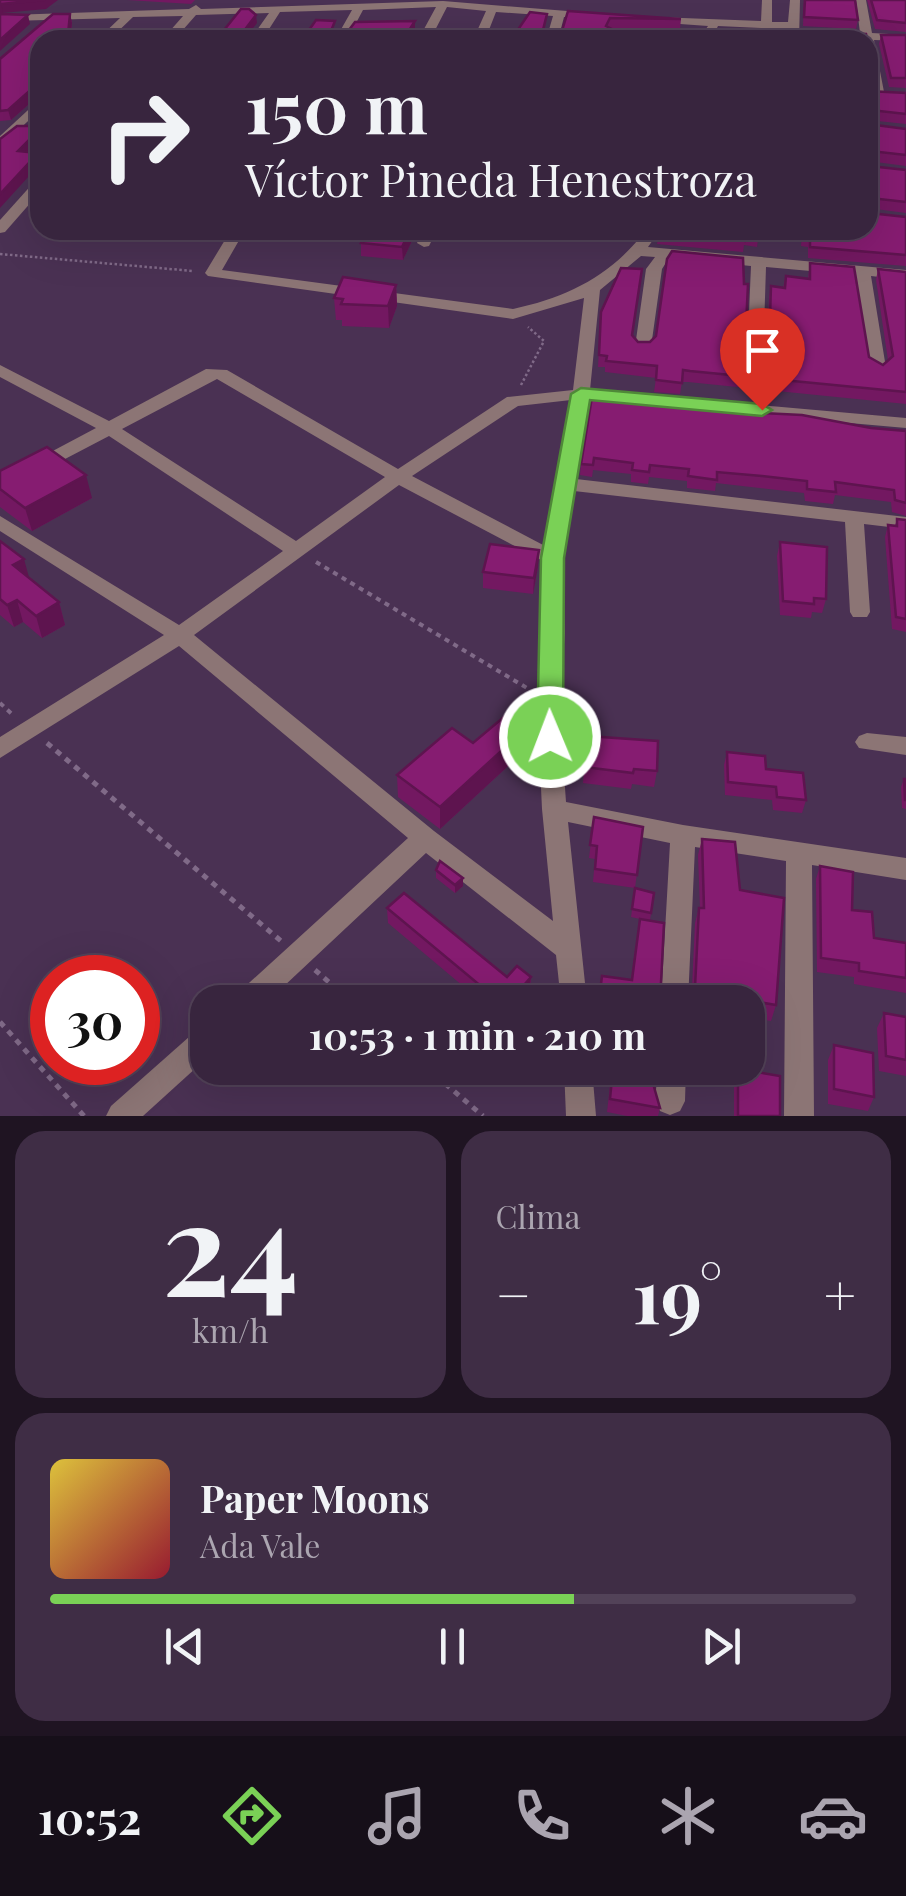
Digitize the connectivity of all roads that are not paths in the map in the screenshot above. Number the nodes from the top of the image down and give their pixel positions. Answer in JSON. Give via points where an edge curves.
{"nodes":[{"id":1,"x":30,"y":0,"type":"edge"},
{"id":2,"x":69,"y":0,"type":"edge"},
{"id":3,"x":144,"y":0,"type":"edge"},
{"id":4,"x":204,"y":0,"type":"edge"},
{"id":5,"x":767,"y":0,"type":"edge"},
{"id":6,"x":794,"y":0,"type":"edge"},
{"id":7,"x":862,"y":0,"type":"edge"},
{"id":8,"x":443,"y":4,"type":"junction"},
{"id":9,"x":360,"y":6,"type":"junction"},
{"id":10,"x":278,"y":8,"type":"junction"},
{"id":11,"x":492,"y":8,"type":"junction"},
{"id":12,"x":192,"y":12,"type":"junction"},
{"id":13,"x":129,"y":14,"type":"junction"},
{"id":14,"x":559,"y":14,"type":"junction"},
{"id":15,"x":50,"y":18,"type":"junction"},
{"id":16,"x":615,"y":18,"type":"edge"},
{"id":17,"x":635,"y":19,"type":"edge"},
{"id":18,"x":4,"y":21,"type":"edge"},
{"id":19,"x":714,"y":24,"type":"junction"},
{"id":20,"x":768,"y":26,"type":"junction"},
{"id":21,"x":37,"y":29,"type":"edge"},
{"id":22,"x":113,"y":30,"type":"edge"},
{"id":23,"x":177,"y":30,"type":"edge"},
{"id":24,"x":263,"y":30,"type":"edge"},
{"id":25,"x":347,"y":30,"type":"edge"},
{"id":26,"x":429,"y":30,"type":"edge"},
{"id":27,"x":483,"y":30,"type":"edge"},
{"id":28,"x":555,"y":30,"type":"edge"},
{"id":29,"x":711,"y":30,"type":"edge"},
{"id":30,"x":767,"y":30,"type":"edge"},
{"id":31,"x":787,"y":30,"type":"edge"},
{"id":32,"x":800,"y":30,"type":"edge"},
{"id":33,"x":866,"y":30,"type":"edge"},
{"id":34,"x":906,"y":38,"type":"edge"},
{"id":35,"x":878,"y":39,"type":"edge"},
{"id":36,"x":30,"y":113,"type":"edge"},
{"id":37,"x":0,"y":126,"type":"edge"},
{"id":38,"x":16,"y":128,"type":"junction"},
{"id":39,"x":30,"y":129,"type":"edge"},
{"id":40,"x":0,"y":143,"type":"edge"},
{"id":41,"x":30,"y":195,"type":"edge"},
{"id":42,"x":0,"y":229,"type":"edge"},
{"id":43,"x":232,"y":240,"type":"edge"},
{"id":44,"x":646,"y":240,"type":"edge"},
{"id":45,"x":640,"y":250,"type":"junction"},
{"id":46,"x":665,"y":253,"type":"junction"},
{"id":47,"x":758,"y":262,"type":"junction"},
{"id":48,"x":862,"y":271,"type":"junction"},
{"id":49,"x":906,"y":275,"type":"edge"},
{"id":50,"x":593,"y":290,"type":"junction"},
{"id":51,"x":644,"y":347,"type":"edge"},
{"id":52,"x":755,"y":359,"type":"edge"},
{"id":53,"x":878,"y":368,"type":"edge"},
{"id":54,"x":0,"y":370,"type":"edge"},
{"id":55,"x":581,"y":394,"type":"junction"},
{"id":56,"x":906,"y":423,"type":"edge"},
{"id":57,"x":112,"y":430,"type":"junction"},
{"id":58,"x":398,"y":476,"type":"junction"},
{"id":59,"x":564,"y":484,"type":"junction"},
{"id":60,"x":0,"y":487,"type":"edge"},
{"id":61,"x":854,"y":517,"type":"junction"},
{"id":62,"x":0,"y":522,"type":"edge"},
{"id":63,"x":906,"y":522,"type":"edge"},
{"id":64,"x":296,"y":550,"type":"junction"},
{"id":65,"x":553,"y":558,"type":"junction"},
{"id":66,"x":860,"y":612,"type":"dead end"},
{"id":67,"x":180,"y":635,"type":"junction"},
{"id":68,"x":867,"y":742,"type":"dead end"},
{"id":69,"x":906,"y":746,"type":"edge"},
{"id":70,"x":0,"y":748,"type":"edge"},
{"id":71,"x":554,"y":809,"type":"junction"},
{"id":72,"x":682,"y":835,"type":"junction"},
{"id":73,"x":425,"y":838,"type":"junction"},
{"id":74,"x":799,"y":855,"type":"junction"},
{"id":75,"x":906,"y":869,"type":"edge"},
{"id":76,"x":570,"y":950,"type":"junction"},
{"id":77,"x":267,"y":985,"type":"edge"},
{"id":78,"x":573,"y":985,"type":"edge"},
{"id":79,"x":676,"y":985,"type":"edge"},
{"id":80,"x":190,"y":1054,"type":"edge"},
{"id":81,"x":579,"y":1085,"type":"edge"},
{"id":82,"x":671,"y":1085,"type":"edge"},
{"id":83,"x":670,"y":1102,"type":"dead end"},
{"id":84,"x":121,"y":1116,"type":"edge"},
{"id":85,"x":581,"y":1116,"type":"edge"},
{"id":86,"x":799,"y":1116,"type":"edge"}],
"edges":[{"from":1,"to":18,"type":"street"},
{"from":2,"to":15,"type":"street"},
{"from":3,"to":13,"type":"street"},
{"from":4,"to":12,"type":"street"},
{"from":5,"to":20,"type":"street"},
{"from":6,"to":32,"type":"street"},
{"from":7,"to":33,"type":"street"},
{"from":8,"to":9,"type":"street"},
{"from":8,"to":11,"type":"street"},
{"from":8,"to":26,"type":"street"},
{"from":9,"to":10,"type":"street"},
{"from":9,"to":25,"type":"street"},
{"from":10,"to":12,"type":"street"},
{"from":10,"to":24,"type":"street"},
{"from":11,"to":14,"type":"street"},
{"from":11,"to":27,"type":"street"},
{"from":12,"to":13,"type":"street"},
{"from":12,"to":23,"type":"street"},
{"from":13,"to":15,"type":"street"},
{"from":13,"to":22,"type":"street"},
{"from":14,"to":16,"type":"street"},
{"from":14,"to":28,"type":"street"},
{"from":15,"to":18,"type":"street"},
{"from":15,"to":21,"type":"street"},
{"from":17,"to":19,"type":"street"},
{"from":19,"to":20,"type":"street"},
{"from":19,"to":29,"type":"street"},
{"from":20,"to":30,"type":"street"},
{"from":20,"to":31,"type":"street"},
{"from":34,"to":35,"type":"street"},
{"from":36,"to":38,"type":"street"},
{"from":37,"to":38,"type":"street"},
{"from":38,"to":39,"type":"street"},
{"from":38,"to":40,"type":"street"},
{"from":41,"to":42,"type":"street"},
{"from":43,"to":50,"type":"street","via":[[213,273],[513,314]]},
{"from":44,"to":45,"type":"street"},
{"from":45,"to":46,"type":"street"},
{"from":45,"to":50,"type":"street"},
{"from":46,"to":47,"type":"street"},
{"from":46,"to":51,"type":"street","via":[[654,269]]},
{"from":47,"to":48,"type":"street"},
{"from":47,"to":52,"type":"street"},
{"from":48,"to":49,"type":"street"},
{"from":48,"to":53,"type":"street"},
{"from":50,"to":55,"type":"street"},
{"from":54,"to":57,"type":"street"},
{"from":55,"to":56,"type":"street"},
{"from":55,"to":58,"type":"street","via":[[513,401]]},
{"from":55,"to":59,"type":"street"},
{"from":57,"to":58,"type":"street","via":[[212,373]]},
{"from":57,"to":60,"type":"street"},
{"from":57,"to":64,"type":"street"},
{"from":58,"to":64,"type":"street"},
{"from":58,"to":65,"type":"street"},
{"from":59,"to":61,"type":"street"},
{"from":59,"to":65,"type":"street"},
{"from":61,"to":63,"type":"street"},
{"from":61,"to":66,"type":"street"},
{"from":62,"to":67,"type":"street"},
{"from":64,"to":67,"type":"street"},
{"from":65,"to":71,"type":"street","via":[[548,701]]},
{"from":67,"to":70,"type":"street"},
{"from":67,"to":73,"type":"street"},
{"from":68,"to":69,"type":"street"},
{"from":71,"to":72,"type":"street"},
{"from":71,"to":76,"type":"street"},
{"from":72,"to":74,"type":"street"},
{"from":72,"to":79,"type":"street"},
{"from":73,"to":76,"type":"street"},
{"from":73,"to":77,"type":"street"},
{"from":74,"to":75,"type":"street"},
{"from":74,"to":86,"type":"street"},
{"from":76,"to":78,"type":"street"},
{"from":80,"to":84,"type":"street"},
{"from":81,"to":85,"type":"street"},
{"from":82,"to":83,"type":"street"}]}
